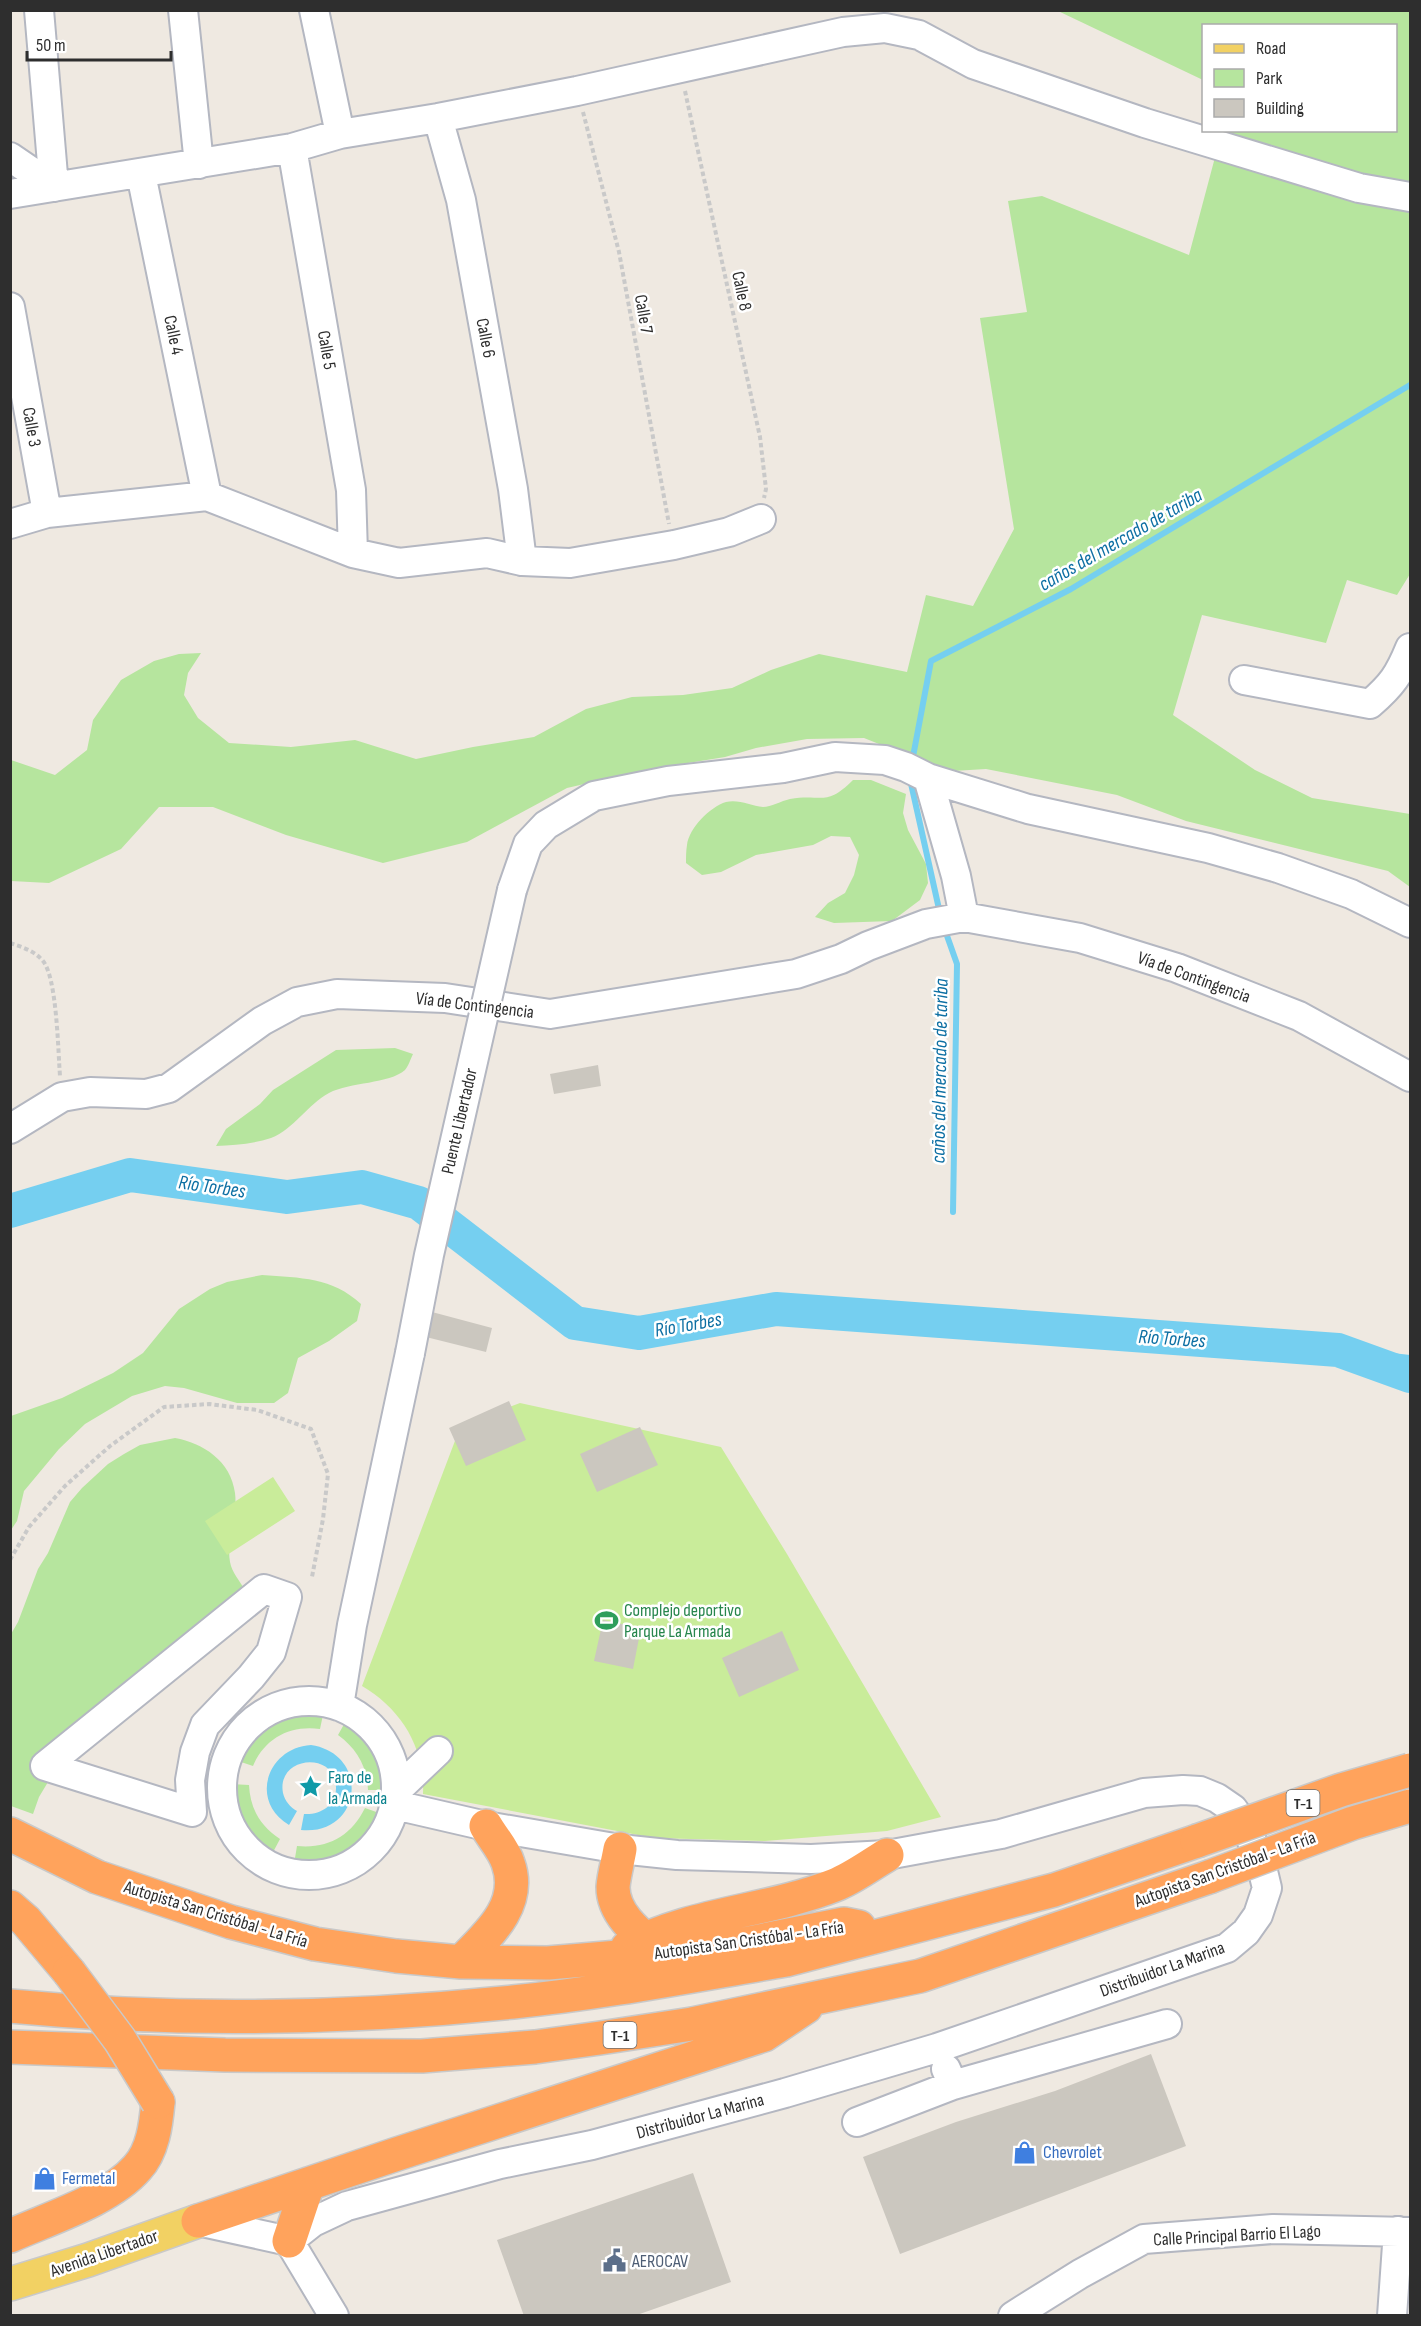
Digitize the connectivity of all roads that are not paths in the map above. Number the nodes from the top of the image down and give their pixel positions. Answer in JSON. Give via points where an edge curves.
{"nodes":[{"id":1,"x":39,"y":10,"type":"edge"},
{"id":2,"x":183,"y":10,"type":"edge"},
{"id":3,"x":314,"y":10,"type":"edge"},
{"id":4,"x":438,"y":118,"type":"junction"},
{"id":5,"x":340,"y":134,"type":"junction"},
{"id":6,"x":292,"y":148,"type":"junction"},
{"id":7,"x":10,"y":157,"type":"edge"},
{"id":8,"x":199,"y":164,"type":"junction"},
{"id":9,"x":141,"y":174,"type":"junction"},
{"id":10,"x":54,"y":187,"type":"junction"},
{"id":11,"x":10,"y":194,"type":"edge"},
{"id":12,"x":1410,"y":197,"type":"edge"},
{"id":13,"x":10,"y":307,"type":"edge"},
{"id":14,"x":207,"y":496,"type":"junction"},
{"id":15,"x":47,"y":513,"type":"junction"},
{"id":16,"x":761,"y":519,"type":"road end"},
{"id":17,"x":10,"y":524,"type":"edge"},
{"id":18,"x":353,"y":553,"type":"junction"},
{"id":19,"x":522,"y":561,"type":"junction"},
{"id":20,"x":1408,"y":659,"type":"edge"},
{"id":21,"x":1244,"y":680,"type":"dead end"},
{"id":22,"x":928,"y":778,"type":"junction"},
{"id":23,"x":964,"y":917,"type":"junction"},
{"id":24,"x":1410,"y":924,"type":"edge"},
{"id":25,"x":1410,"y":1077,"type":"edge"},
{"id":26,"x":10,"y":1129,"type":"edge"},
{"id":27,"x":339,"y":1706,"type":"junction"},
{"id":28,"x":438,"y":1751,"type":"dead end"},
{"id":29,"x":192,"y":1766,"type":"junction"},
{"id":30,"x":224,"y":1770,"type":"junction"},
{"id":31,"x":1410,"y":1770,"type":"edge"},
{"id":32,"x":396,"y":1798,"type":"junction"},
{"id":33,"x":1410,"y":1806,"type":"edge"},
{"id":34,"x":486,"y":1826,"type":"junction"},
{"id":35,"x":10,"y":1834,"type":"edge"},
{"id":36,"x":620,"y":1849,"type":"junction"},
{"id":37,"x":887,"y":1855,"type":"junction"},
{"id":38,"x":10,"y":1907,"type":"edge"},
{"id":39,"x":891,"y":1932,"type":"junction"},
{"id":40,"x":653,"y":1946,"type":"junction"},
{"id":41,"x":461,"y":1962,"type":"junction"},
{"id":42,"x":820,"y":1997,"type":"junction"},
{"id":43,"x":10,"y":2006,"type":"edge"},
{"id":44,"x":1167,"y":2024,"type":"dead end"},
{"id":45,"x":10,"y":2047,"type":"edge"},
{"id":46,"x":937,"y":2048,"type":"junction"},
{"id":47,"x":952,"y":2085,"type":"junction"},
{"id":48,"x":857,"y":2122,"type":"dead end"},
{"id":49,"x":308,"y":2184,"type":"junction"},
{"id":50,"x":198,"y":2222,"type":"junction"},
{"id":51,"x":1404,"y":2232,"type":"edge"},
{"id":52,"x":10,"y":2236,"type":"edge"},
{"id":53,"x":289,"y":2241,"type":"junction"},
{"id":54,"x":10,"y":2284,"type":"edge"},
{"id":55,"x":1021,"y":2313,"type":"edge"},
{"id":56,"x":334,"y":2316,"type":"edge"},
{"id":57,"x":1392,"y":2316,"type":"edge"}],
"edges":[{"from":1,"to":10,"type":"street"},
{"from":2,"to":8,"type":"street"},
{"from":3,"to":5,"type":"street"},
{"from":4,"to":5,"type":"street"},
{"from":4,"to":12,"type":"street","via":[[843,32],[885,28],[919,35],[973,64],[1145,123],[1359,188]]},
{"from":4,"to":19,"type":"street","name":"Calle 6","via":[[461,200],[513,489]]},
{"from":5,"to":6,"type":"street"},
{"from":6,"to":8,"type":"street"},
{"from":6,"to":18,"type":"street","name":"Calle 5","via":[[351,490]]},
{"from":7,"to":10,"type":"street"},
{"from":8,"to":9,"type":"street"},
{"from":9,"to":10,"type":"street"},
{"from":9,"to":14,"type":"street","name":"Calle 4"},
{"from":10,"to":11,"type":"street"},
{"from":13,"to":15,"type":"street","name":"Calle 3"},
{"from":14,"to":15,"type":"street"},
{"from":14,"to":18,"type":"street"},
{"from":15,"to":17,"type":"street"},
{"from":16,"to":19,"type":"street","via":[[729,532],[674,545],[570,563]]},
{"from":18,"to":19,"type":"street","via":[[399,563],[487,553]]},
{"from":20,"to":21,"type":"street","via":[[1389,688],[1370,704]]},
{"from":22,"to":23,"type":"street"},
{"from":22,"to":24,"type":"street","name":"Puente Libertador","via":[[1028,809],[1188,843],[1278,868],[1351,894]]},
{"from":22,"to":27,"type":"street","name":"Puente Libertador","bridge":true,"via":[[885,760],[835,757],[783,768],[668,781],[594,796],[546,825],[528,844],[512,890],[429,1255],[352,1625]]},
{"from":23,"to":25,"type":"street","name":"Vía de Contingencia","via":[[1080,938],[1177,968],[1299,1016]]},
{"from":23,"to":26,"type":"street","name":"Vía de Contingencia","via":[[926,924],[796,974],[550,1014],[445,998],[337,994],[297,1002],[262,1021],[169,1088],[146,1094],[90,1092],[62,1098]]},
{"from":27,"to":30,"type":"street","via":[[299,1701],[261,1715],[233,1745]]},
{"from":27,"to":32,"type":"street","via":[[363,1719],[382,1739],[393,1764]]},
{"from":28,"to":32,"type":"street"},
{"from":29,"to":29,"type":"street","via":[[205,1725],[271,1652],[287,1597],[264,1589],[45,1766],[192,1812]]},
{"from":29,"to":30,"type":"street"},
{"from":30,"to":32,"type":"street","via":[[225,1811],[237,1836],[255,1856],[293,1874],[333,1872],[358,1861],[389,1825]]},
{"from":31,"to":39,"type":"highway","name":"Autopista San Cristóbal - La Fría","number":"T-1","bridge":true,"via":[[1341,1790],[1054,1890]]},
{"from":32,"to":34,"type":"street","name":"Distribuidor La Marina"},
{"from":33,"to":42,"type":"highway","name":"Autopista San Cristóbal - La Fría","number":"T-1","bridge":true,"via":[[920,1976]]},
{"from":34,"to":36,"type":"street","name":"Distribuidor La Marina"},
{"from":34,"to":41,"type":"highway","via":[[508,1863],[513,1894],[501,1919]]},
{"from":35,"to":41,"type":"highway","name":"Autopista San Cristóbal - La Fría","number":"T-1","via":[[97,1877],[231,1922],[315,1944]]},
{"from":36,"to":37,"type":"street","name":"Distribuidor La Marina","via":[[742,1858]]},
{"from":36,"to":40,"type":"highway","via":[[613,1888],[619,1908],[625,1920]]},
{"from":37,"to":40,"type":"highway","via":[[836,1885],[695,1921]]},
{"from":37,"to":46,"type":"street","name":"Distribuidor La Marina","via":[[1001,1834],[1144,1793],[1183,1790],[1200,1791],[1233,1809],[1246,1827],[1261,1863],[1267,1888],[1264,1900],[1246,1932],[1227,1948]]},
{"from":38,"to":52,"type":"highway","bridge":true,"via":[[69,1972],[120,2040],[158,2102],[155,2132],[139,2166],[113,2190]]},
{"from":39,"to":40,"type":"highway","name":"Autopista San Cristóbal - La Fría","number":"T-1","via":[[844,1924],[724,1948]]},
{"from":39,"to":43,"type":"highway","via":[[786,1960],[515,2002],[380,2013],[246,2016]]},
{"from":40,"to":41,"type":"highway","name":"Autopista San Cristóbal - La Fría","number":"T-1","via":[[609,1957],[548,1963]]},
{"from":42,"to":45,"type":"highway","name":"Autopista San Cristóbal - La Fría","number":"T-1","via":[[692,2024],[600,2038],[422,2056],[225,2055]]},
{"from":42,"to":49,"type":"highway","via":[[764,2034]]},
{"from":44,"to":47,"type":"street"},
{"from":46,"to":47,"type":"street"},
{"from":46,"to":53,"type":"street","name":"Distribuidor La Marina","via":[[592,2145],[500,2163],[347,2206],[313,2222]]},
{"from":47,"to":48,"type":"street"},
{"from":49,"to":50,"type":"highway"},
{"from":49,"to":53,"type":"highway"},
{"from":50,"to":53,"type":"street"},
{"from":50,"to":54,"type":"main road","name":"Avenida Libertador"},
{"from":51,"to":55,"type":"street","name":"Calle Principal Barrio El Lago","via":[[1273,2229],[1144,2239],[1080,2274]]},
{"from":51,"to":57,"type":"street"},
{"from":53,"to":56,"type":"street"}]}
